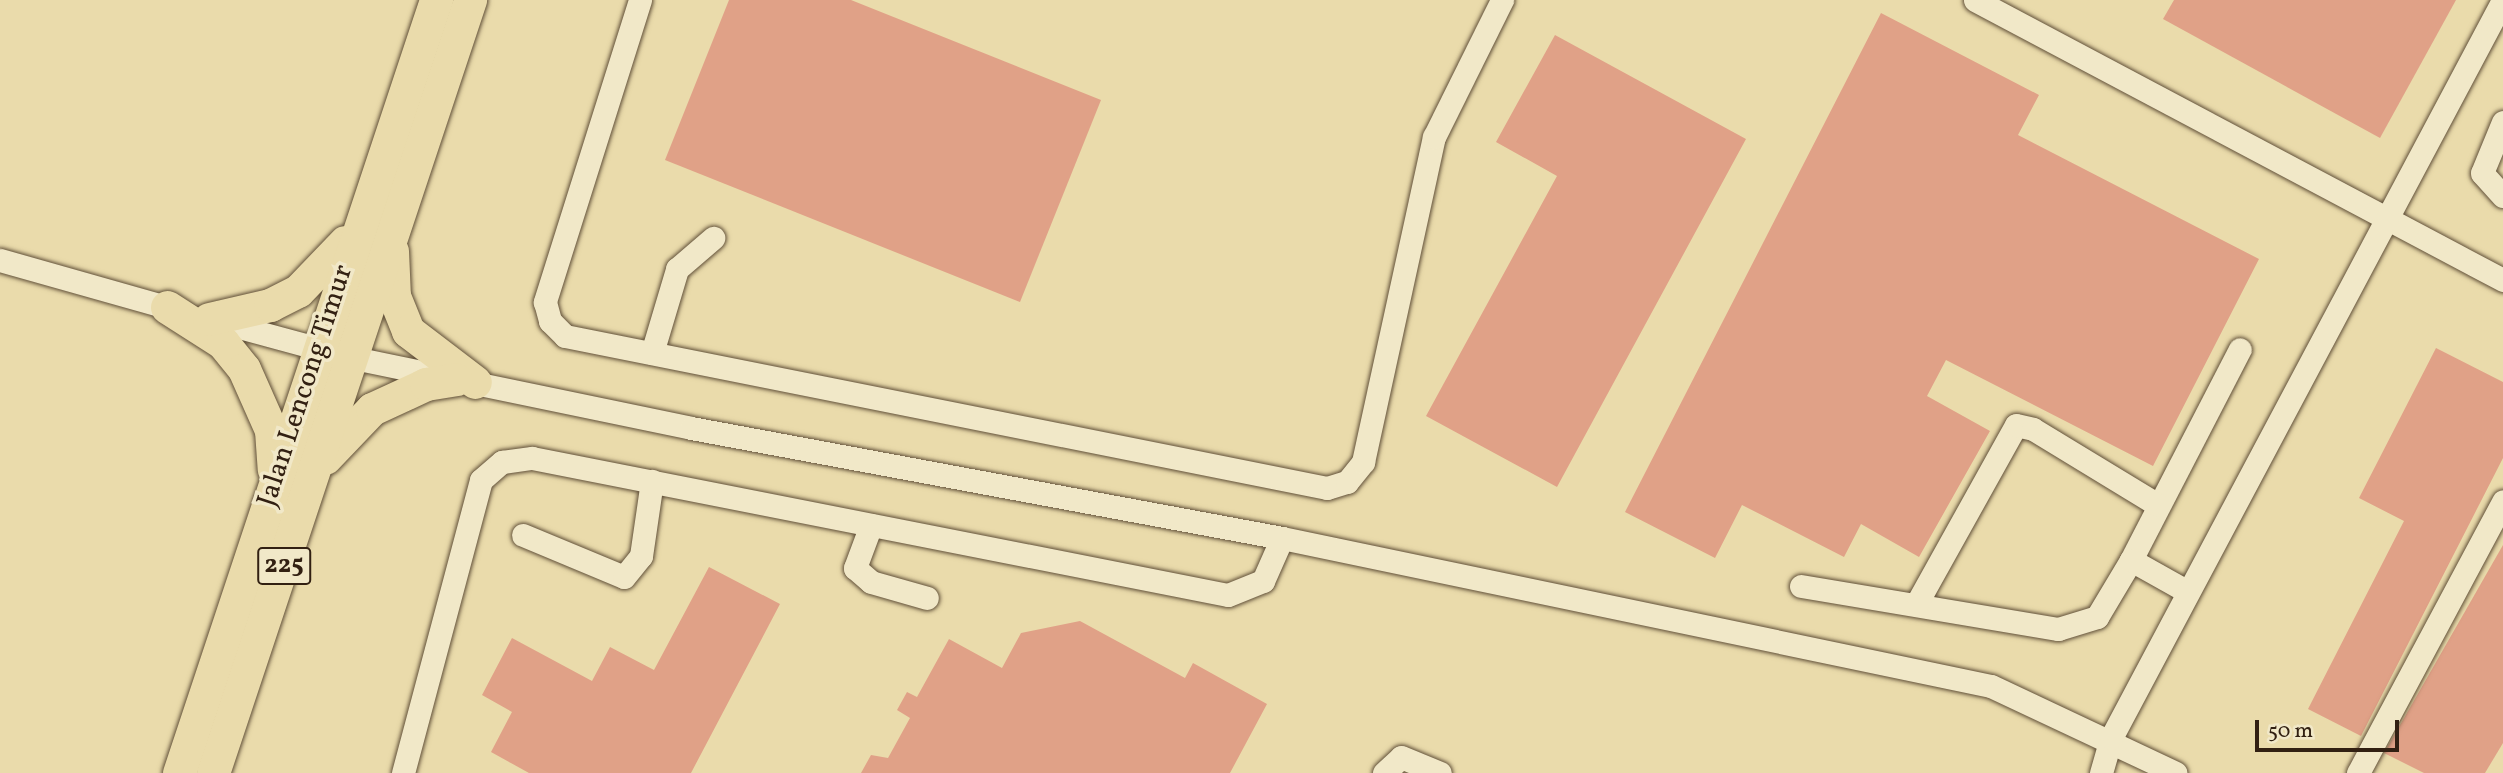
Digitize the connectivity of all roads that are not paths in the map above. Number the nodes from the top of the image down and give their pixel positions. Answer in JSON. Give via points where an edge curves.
{"nodes":[{"id":1,"x":436,"y":0,"type":"edge"},
{"id":2,"x":470,"y":0,"type":"edge"},
{"id":3,"x":640,"y":0,"type":"edge"},
{"id":4,"x":1502,"y":0,"type":"edge"},
{"id":5,"x":1975,"y":0,"type":"edge"},
{"id":6,"x":2503,"y":0,"type":"edge"},
{"id":7,"x":2503,"y":122,"type":"edge"},
{"id":8,"x":2503,"y":196,"type":"edge"},
{"id":9,"x":2388,"y":219,"type":"junction"},
{"id":10,"x":359,"y":220,"type":"junction"},
{"id":11,"x":392,"y":227,"type":"junction"},
{"id":12,"x":713,"y":238,"type":"dead end"},
{"id":13,"x":0,"y":260,"type":"edge"},
{"id":14,"x":2503,"y":279,"type":"edge"},
{"id":15,"x":167,"y":307,"type":"junction"},
{"id":16,"x":209,"y":319,"type":"junction"},
{"id":17,"x":2240,"y":349,"type":"dead end"},
{"id":18,"x":317,"y":350,"type":"junction"},
{"id":19,"x":652,"y":353,"type":"junction"},
{"id":20,"x":349,"y":357,"type":"junction"},
{"id":21,"x":465,"y":380,"type":"junction"},
{"id":22,"x":312,"y":476,"type":"junction"},
{"id":23,"x":652,"y":481,"type":"junction"},
{"id":24,"x":270,"y":496,"type":"junction"},
{"id":25,"x":2503,"y":500,"type":"edge"},
{"id":26,"x":2158,"y":505,"type":"junction"},
{"id":27,"x":871,"y":525,"type":"junction"},
{"id":28,"x":523,"y":536,"type":"dead end"},
{"id":29,"x":1282,"y":538,"type":"junction"},
{"id":30,"x":2131,"y":560,"type":"junction"},
{"id":31,"x":1801,"y":586,"type":"dead end"},
{"id":32,"x":2188,"y":592,"type":"junction"},
{"id":33,"x":927,"y":598,"type":"dead end"},
{"id":34,"x":1918,"y":601,"type":"junction"},
{"id":35,"x":2111,"y":738,"type":"junction"},
{"id":36,"x":178,"y":773,"type":"edge"},
{"id":37,"x":213,"y":773,"type":"edge"},
{"id":38,"x":403,"y":773,"type":"edge"},
{"id":39,"x":1384,"y":773,"type":"edge"},
{"id":40,"x":1440,"y":773,"type":"edge"},
{"id":41,"x":2101,"y":773,"type":"edge"},
{"id":42,"x":2176,"y":773,"type":"edge"},
{"id":43,"x":2358,"y":773,"type":"edge"}],
"edges":[{"from":1,"to":10,"type":"highway","name":"Jalan Lencong Timur","number":"225"},
{"from":2,"to":11,"type":"highway","name":"Jalan Lencong Timur","number":"225"},
{"from":3,"to":19,"type":"street","via":[[545,302],[550,321],[565,336]]},
{"from":4,"to":19,"type":"street","via":[[1434,137],[1363,462],[1347,482],[1327,488]]},
{"from":5,"to":9,"type":"street"},
{"from":6,"to":9,"type":"street"},
{"from":7,"to":8,"type":"street","via":[[2482,173]]},
{"from":9,"to":14,"type":"street"},
{"from":9,"to":32,"type":"street"},
{"from":10,"to":16,"type":"highway","via":[[322,271],[298,291],[250,312]]},
{"from":10,"to":18,"type":"highway","name":"Jalan Lencong Timur","number":"225"},
{"from":11,"to":20,"type":"highway","name":"Jalan Lencong Timur","number":"225"},
{"from":11,"to":21,"type":"highway","via":[[398,315],[424,348]]},
{"from":12,"to":19,"type":"street","via":[[677,269]]},
{"from":13,"to":15,"type":"street"},
{"from":15,"to":16,"type":"street"},
{"from":15,"to":24,"type":"highway","via":[[223,344],[261,398],[274,463]]},
{"from":16,"to":18,"type":"street"},
{"from":17,"to":26,"type":"street"},
{"from":18,"to":20,"type":"street"},
{"from":18,"to":24,"type":"highway","name":"Jalan Lencong Timur","number":"225"},
{"from":20,"to":21,"type":"street"},
{"from":20,"to":22,"type":"highway","name":"Jalan Lencong Timur","number":"225"},
{"from":21,"to":22,"type":"highway","via":[[426,384],[372,409]]},
{"from":21,"to":29,"type":"street"},
{"from":22,"to":37,"type":"highway","name":"Jalan Lencong Timur","number":"225"},
{"from":23,"to":27,"type":"street"},
{"from":23,"to":28,"type":"street","via":[[641,556],[624,577]]},
{"from":23,"to":38,"type":"street","via":[[532,458],[502,461],[481,480]]},
{"from":24,"to":36,"type":"highway","name":"Jalan Lencong Timur","number":"225"},
{"from":25,"to":43,"type":"street"},
{"from":26,"to":30,"type":"street"},
{"from":26,"to":34,"type":"street","via":[[2034,429],[2016,425]]},
{"from":27,"to":29,"type":"street","via":[[1228,595],[1263,581]]},
{"from":27,"to":33,"type":"street","via":[[855,569],[862,578]]},
{"from":29,"to":35,"type":"street","via":[[1991,686]]},
{"from":30,"to":32,"type":"street"},
{"from":30,"to":34,"type":"street","via":[[2097,617],[2075,628]]},
{"from":31,"to":34,"type":"street"},
{"from":32,"to":35,"type":"street"},
{"from":35,"to":41,"type":"street"},
{"from":35,"to":42,"type":"street"},
{"from":39,"to":40,"type":"street","via":[[1401,757]]}]}
